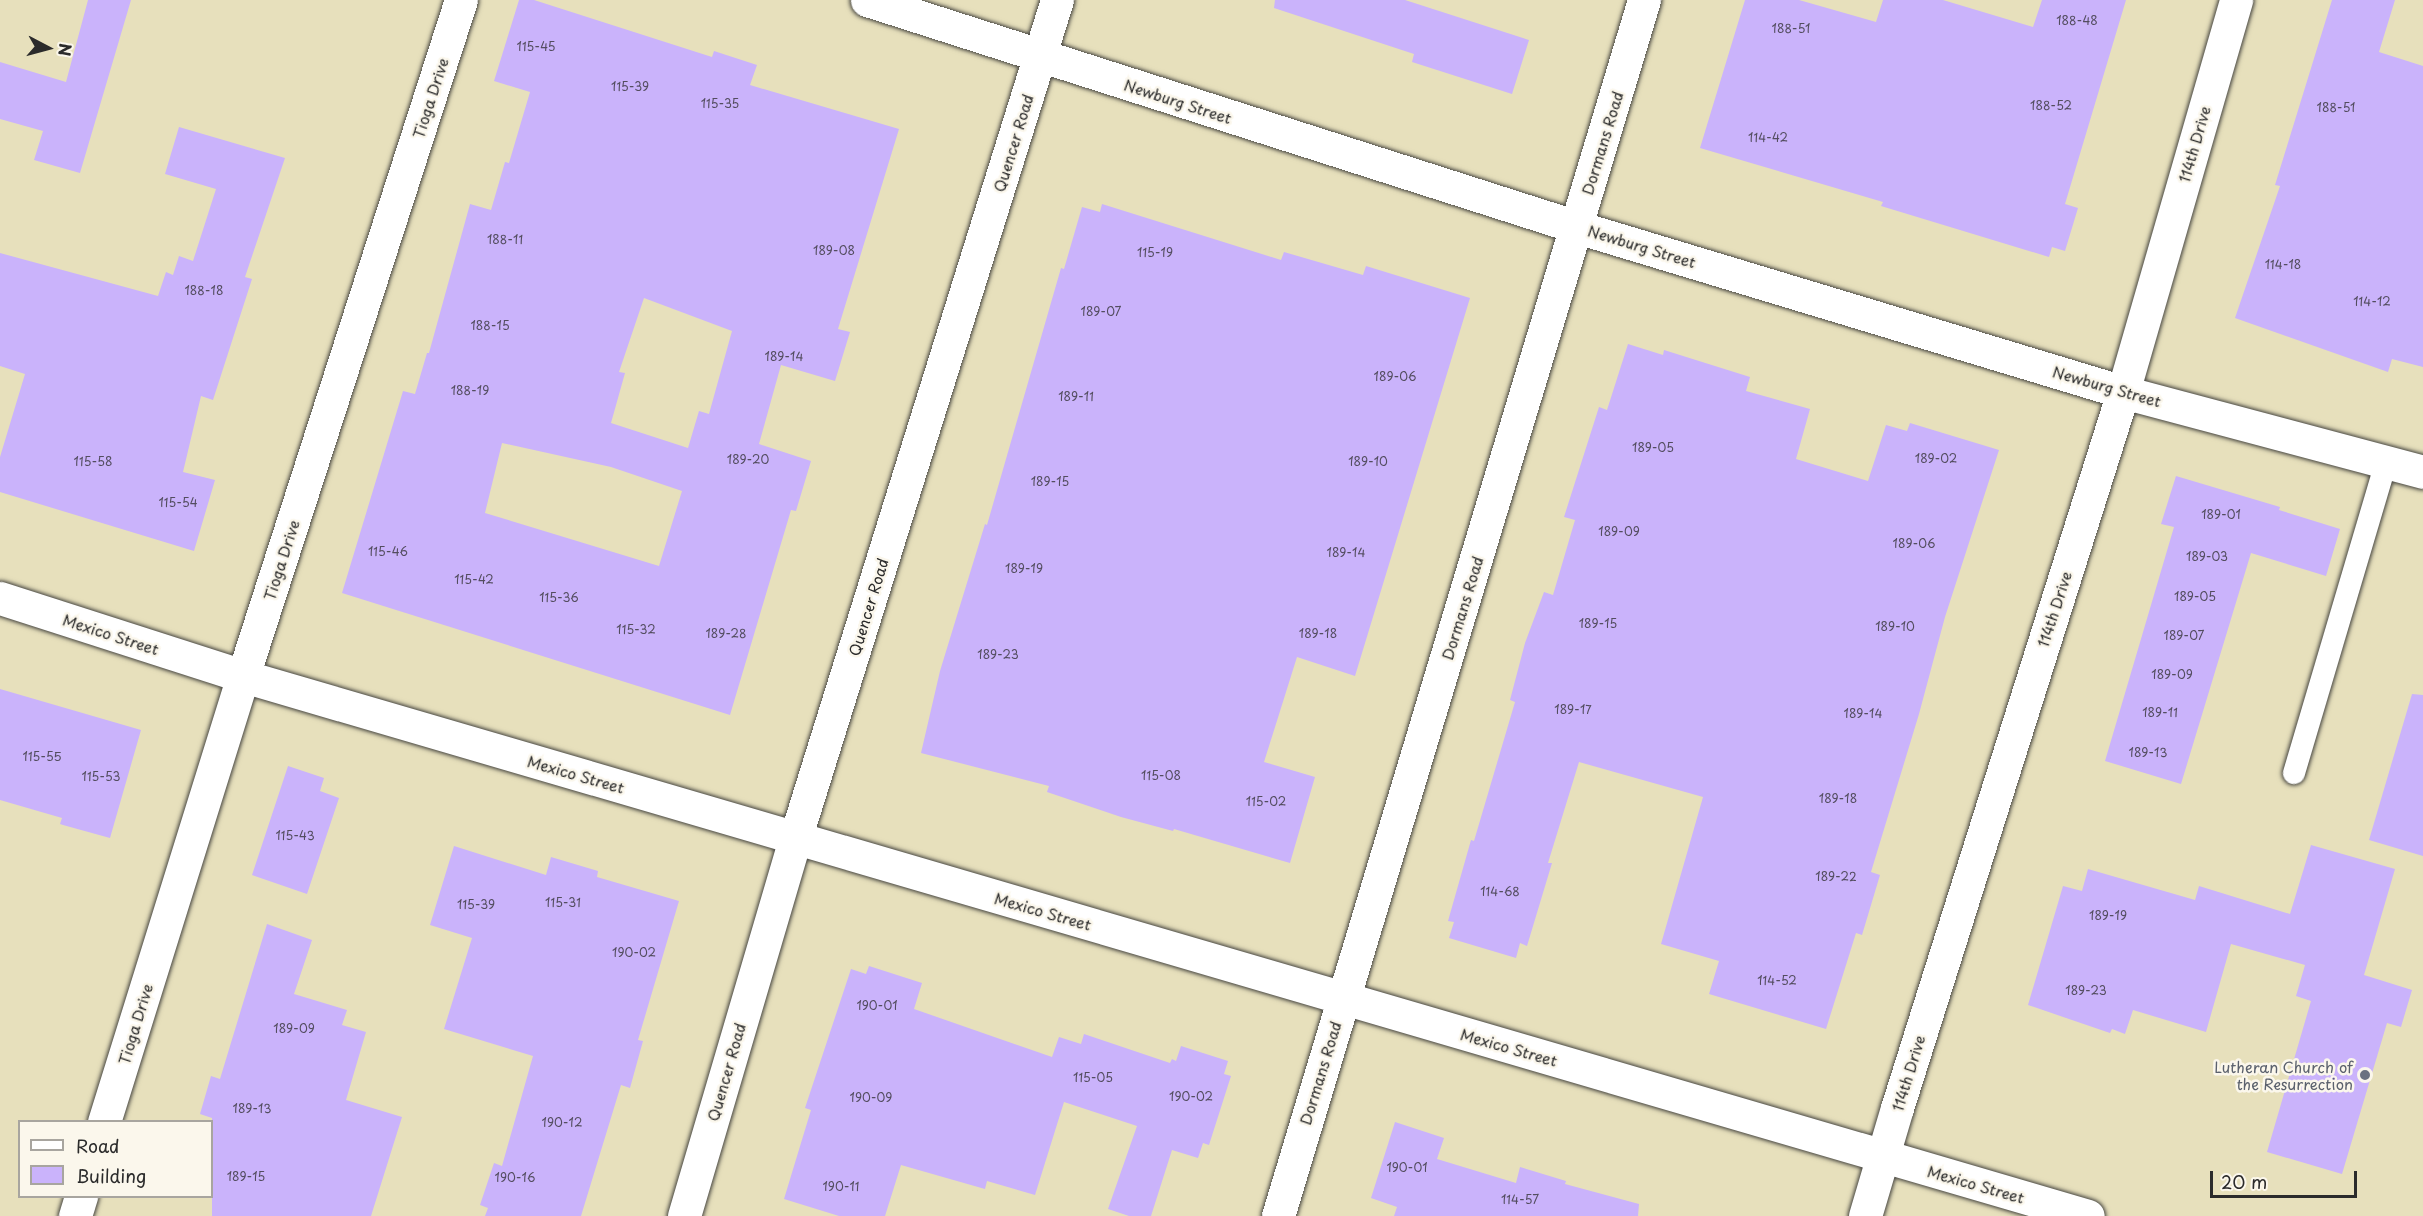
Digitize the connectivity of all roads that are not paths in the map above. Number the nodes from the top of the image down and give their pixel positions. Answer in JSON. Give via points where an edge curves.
{"nodes":[{"id":1,"x":461,"y":0,"type":"edge"},
{"id":2,"x":867,"y":0,"type":"edge"},
{"id":3,"x":1057,"y":0,"type":"edge"},
{"id":4,"x":1644,"y":0,"type":"edge"},
{"id":5,"x":2236,"y":0,"type":"edge"},
{"id":6,"x":1040,"y":57,"type":"junction"},
{"id":7,"x":1577,"y":227,"type":"junction"},
{"id":8,"x":2123,"y":392,"type":"junction"},
{"id":9,"x":2386,"y":462,"type":"junction"},
{"id":10,"x":2423,"y":471,"type":"edge"},
{"id":11,"x":0,"y":598,"type":"edge"},
{"id":12,"x":243,"y":676,"type":"junction"},
{"id":13,"x":2294,"y":773,"type":"dead end"},
{"id":14,"x":795,"y":839,"type":"junction"},
{"id":15,"x":1342,"y":998,"type":"junction"},
{"id":16,"x":105,"y":1120,"type":"edge"},
{"id":17,"x":1882,"y":1157,"type":"junction"},
{"id":18,"x":81,"y":1198,"type":"edge"},
{"id":19,"x":75,"y":1216,"type":"edge"},
{"id":20,"x":684,"y":1216,"type":"edge"},
{"id":21,"x":1278,"y":1216,"type":"edge"},
{"id":22,"x":1865,"y":1216,"type":"edge"},
{"id":23,"x":2088,"y":1216,"type":"edge"}],
"edges":[{"from":1,"to":12,"type":"street","name":"Tioga Drive"},
{"from":2,"to":6,"type":"street","name":"Newburg Street"},
{"from":3,"to":6,"type":"street","name":"Quencer Road"},
{"from":4,"to":7,"type":"street","name":"Dormans Road"},
{"from":5,"to":8,"type":"street","name":"114th Drive"},
{"from":6,"to":7,"type":"street","name":"Newburg Street"},
{"from":6,"to":14,"type":"street","name":"Quencer Road"},
{"from":7,"to":8,"type":"street","name":"Newburg Street"},
{"from":7,"to":15,"type":"street","name":"Dormans Road"},
{"from":8,"to":9,"type":"street","name":"Newburg Street"},
{"from":8,"to":17,"type":"street","name":"114th Drive"},
{"from":9,"to":10,"type":"street","name":"Newburg Street"},
{"from":9,"to":13,"type":"lane"},
{"from":11,"to":12,"type":"street","name":"Mexico Street"},
{"from":12,"to":14,"type":"street","name":"Mexico Street"},
{"from":12,"to":16,"type":"street","name":"Tioga Drive"},
{"from":14,"to":15,"type":"street","name":"Mexico Street"},
{"from":14,"to":20,"type":"street","name":"Quencer Road"},
{"from":15,"to":17,"type":"street","name":"Mexico Street"},
{"from":15,"to":21,"type":"street","name":"Dormans Road"},
{"from":17,"to":22,"type":"street","name":"114th Drive"},
{"from":17,"to":23,"type":"street","name":"Mexico Street"},
{"from":18,"to":19,"type":"street"}]}
